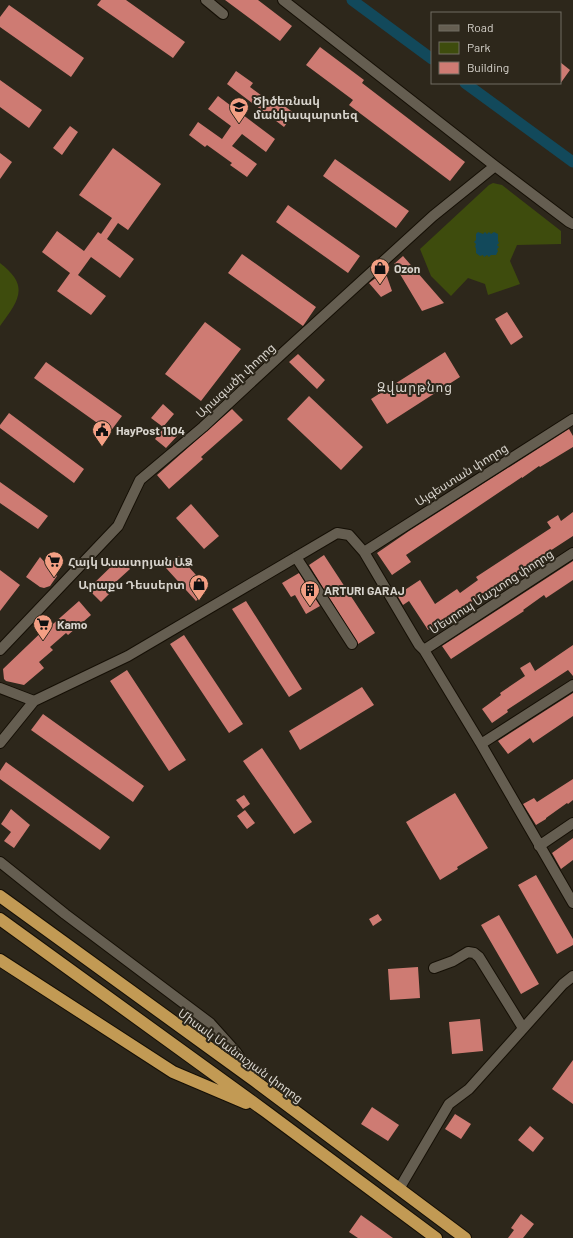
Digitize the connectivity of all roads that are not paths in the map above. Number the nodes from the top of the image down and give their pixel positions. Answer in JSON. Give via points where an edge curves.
{"nodes":[{"id":1,"x":206,"y":0,"type":"edge"},
{"id":2,"x":283,"y":0,"type":"edge"},
{"id":3,"x":223,"y":14,"type":"dead end"},
{"id":4,"x":494,"y":166,"type":"junction"},
{"id":5,"x":573,"y":224,"type":"edge"},
{"id":6,"x":573,"y":419,"type":"edge"},
{"id":7,"x":364,"y":552,"type":"junction"},
{"id":8,"x":573,"y":553,"type":"edge"},
{"id":9,"x":296,"y":557,"type":"junction"},
{"id":10,"x":352,"y":644,"type":"dead end"},
{"id":11,"x":0,"y":650,"type":"edge"},
{"id":12,"x":424,"y":650,"type":"junction"},
{"id":13,"x":573,"y":685,"type":"edge"},
{"id":14,"x":0,"y":688,"type":"edge"},
{"id":15,"x":34,"y":701,"type":"junction"},
{"id":16,"x":0,"y":743,"type":"edge"},
{"id":17,"x":481,"y":744,"type":"junction"},
{"id":18,"x":573,"y":823,"type":"edge"},
{"id":19,"x":539,"y":846,"type":"junction"},
{"id":20,"x":0,"y":862,"type":"edge"},
{"id":21,"x":0,"y":896,"type":"edge"},
{"id":22,"x":573,"y":903,"type":"edge"},
{"id":23,"x":0,"y":919,"type":"edge"},
{"id":24,"x":0,"y":960,"type":"edge"},
{"id":25,"x":434,"y":968,"type":"dead end"},
{"id":26,"x":573,"y":976,"type":"edge"},
{"id":27,"x":523,"y":1028,"type":"junction"},
{"id":28,"x":255,"y":1081,"type":"junction"},
{"id":29,"x":265,"y":1111,"type":"junction"},
{"id":30,"x":399,"y":1189,"type":"junction"},
{"id":31,"x":436,"y":1238,"type":"edge"},
{"id":32,"x":465,"y":1238,"type":"edge"}],
"edges":[{"from":1,"to":3,"type":"street"},
{"from":2,"to":4,"type":"street"},
{"from":4,"to":5,"type":"street"},
{"from":4,"to":11,"type":"street","name":"Արագածի փողոց","via":[[433,216],[204,427],[140,480],[118,526]]},
{"from":6,"to":7,"type":"street","name":"Այգեստան փողոց"},
{"from":7,"to":9,"type":"street","via":[[349,535],[337,533]]},
{"from":7,"to":12,"type":"street"},
{"from":8,"to":12,"type":"street","name":"Մեսրոպ Մաշտոց փողոց"},
{"from":9,"to":10,"type":"street"},
{"from":9,"to":15,"type":"street","via":[[128,656]]},
{"from":12,"to":17,"type":"street"},
{"from":13,"to":17,"type":"street"},
{"from":14,"to":15,"type":"street"},
{"from":15,"to":16,"type":"street"},
{"from":17,"to":19,"type":"street"},
{"from":18,"to":19,"type":"street"},
{"from":19,"to":22,"type":"street"},
{"from":20,"to":28,"type":"street","via":[[210,1023],[236,1052]]},
{"from":21,"to":28,"type":"highway","name":"Միսակ Մանուշյան փողոց"},
{"from":23,"to":29,"type":"highway"},
{"from":24,"to":29,"type":"highway","via":[[173,1072]]},
{"from":25,"to":27,"type":"street","via":[[468,952],[474,953]]},
{"from":26,"to":27,"type":"street"},
{"from":27,"to":30,"type":"street","via":[[450,1104]]},
{"from":28,"to":30,"type":"highway","name":"Միսակ Մանուշյան փողոց"},
{"from":29,"to":31,"type":"highway"},
{"from":30,"to":32,"type":"highway","name":"Միսակ Մանուշյան փողոց"}]}
